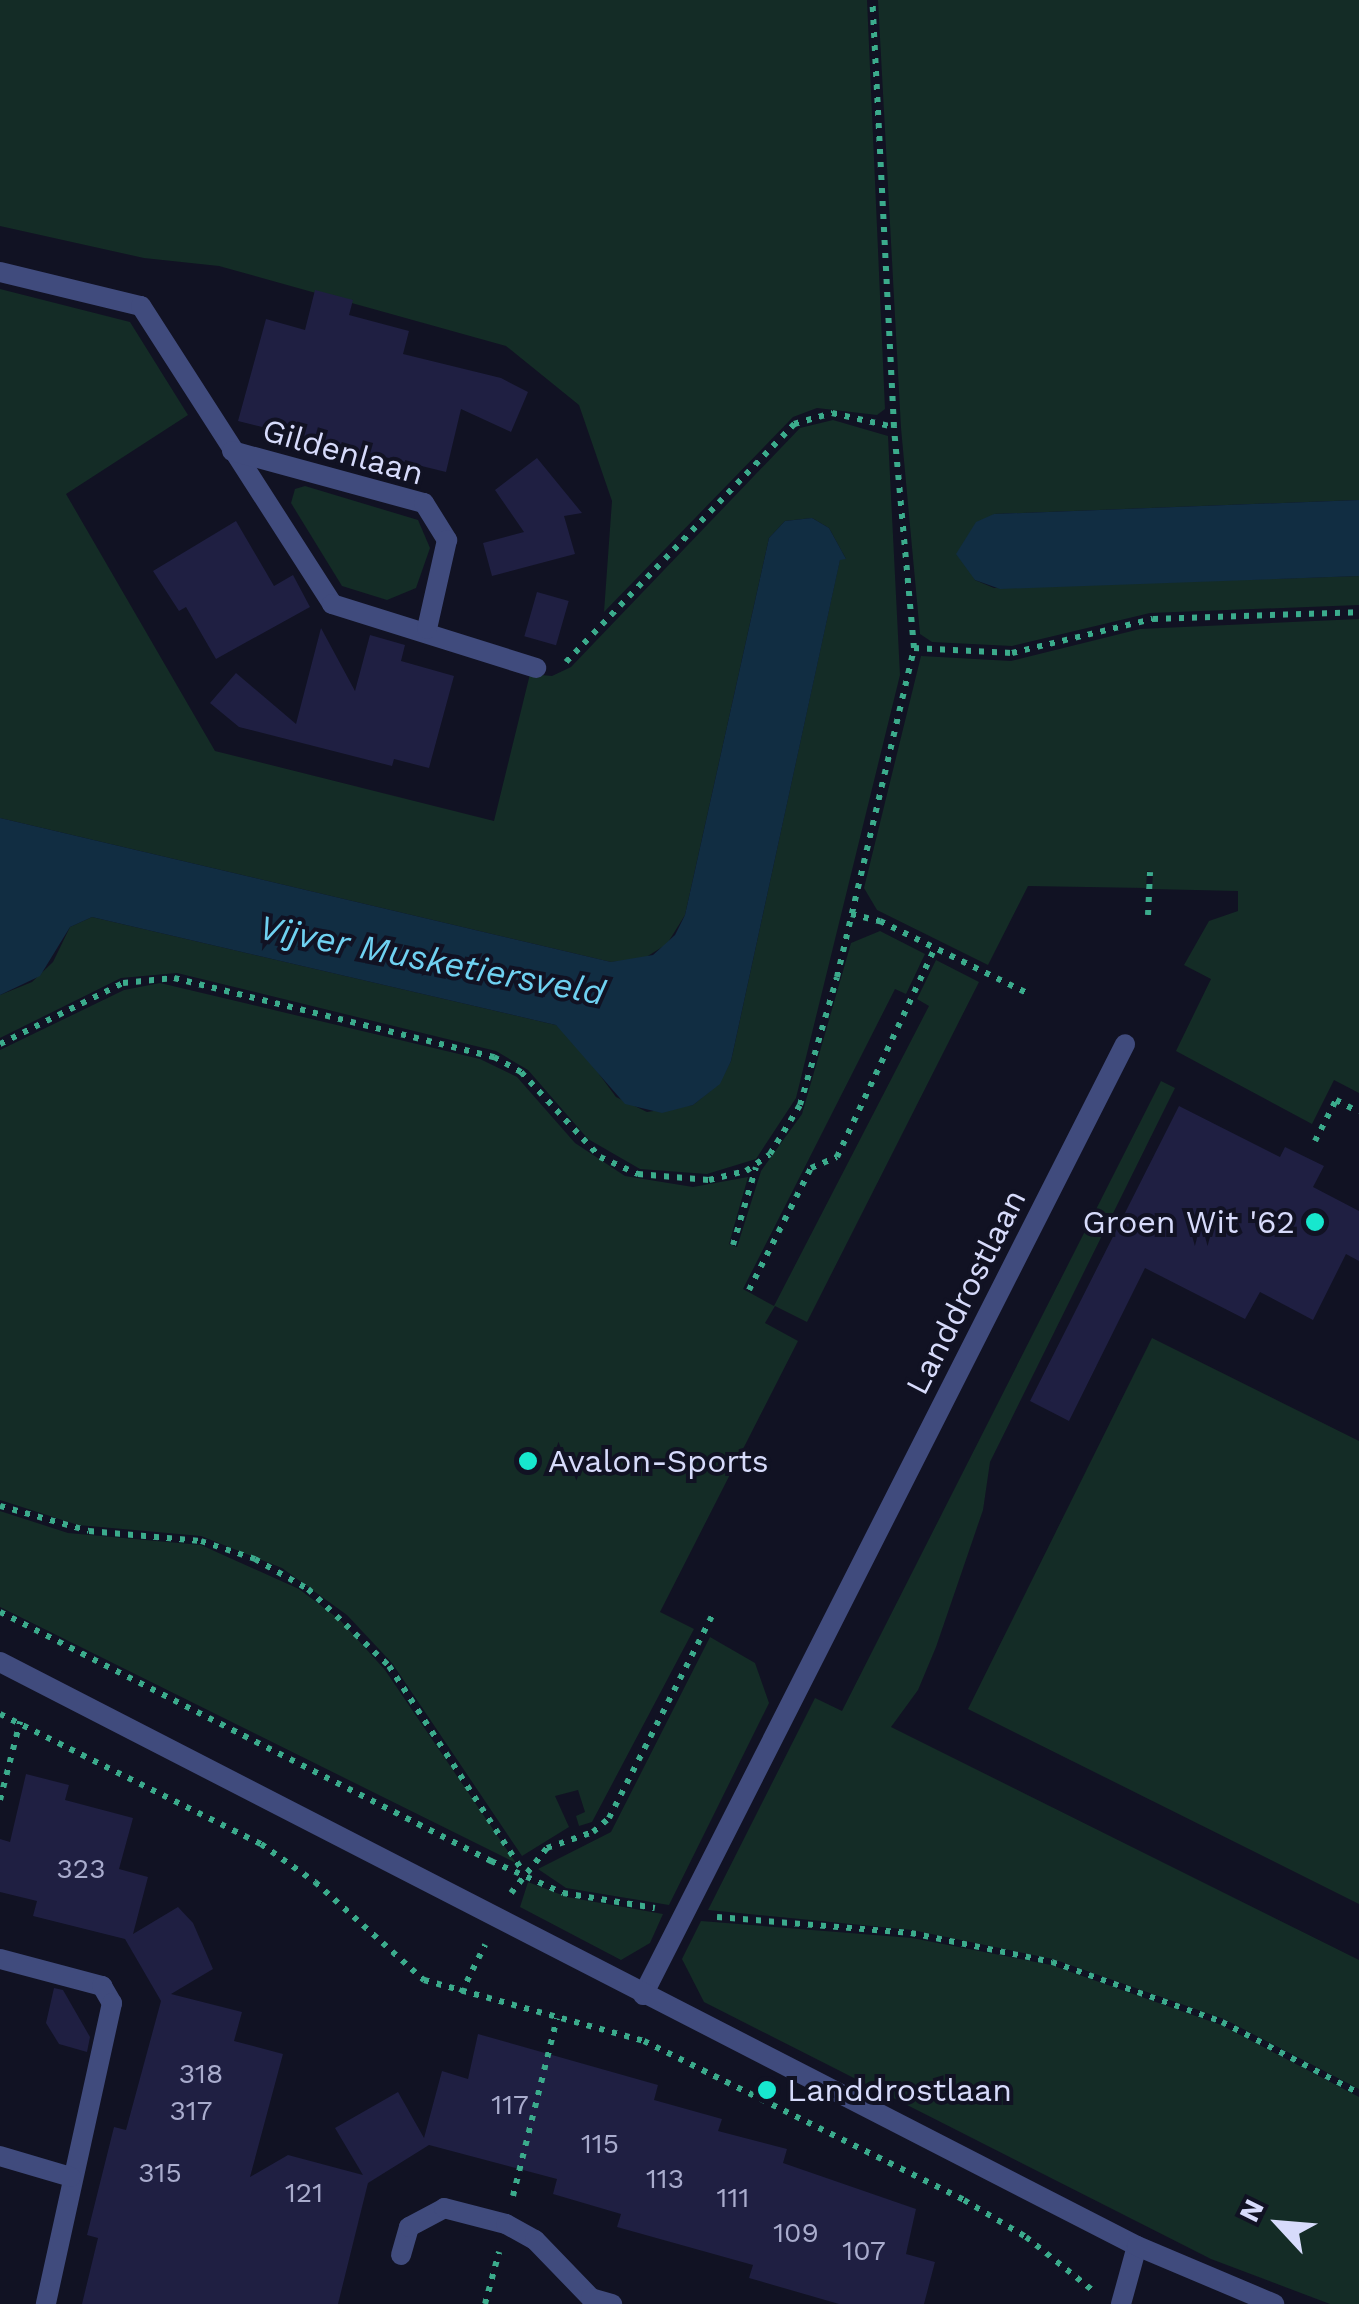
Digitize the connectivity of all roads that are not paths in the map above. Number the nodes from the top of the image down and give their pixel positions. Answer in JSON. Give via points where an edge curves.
{"nodes":[{"id":1,"x":0,"y":272,"type":"edge"},
{"id":2,"x":232,"y":451,"type":"junction"},
{"id":3,"x":427,"y":629,"type":"junction"},
{"id":4,"x":536,"y":668,"type":"road end"},
{"id":5,"x":1126,"y":1044,"type":"dead end"},
{"id":6,"x":0,"y":1662,"type":"edge"},
{"id":7,"x":0,"y":1679,"type":"edge"},
{"id":8,"x":95,"y":1711,"type":"junction"},
{"id":9,"x":0,"y":1959,"type":"edge"},
{"id":10,"x":643,"y":1995,"type":"junction"},
{"id":11,"x":0,"y":2156,"type":"edge"},
{"id":12,"x":72,"y":2177,"type":"junction"},
{"id":13,"x":1137,"y":2246,"type":"junction"},
{"id":14,"x":401,"y":2255,"type":"dead end"},
{"id":15,"x":1113,"y":2301,"type":"edge"},
{"id":16,"x":46,"y":2304,"type":"edge"},
{"id":17,"x":612,"y":2304,"type":"edge"},
{"id":18,"x":1274,"y":2304,"type":"edge"}],
"edges":[{"from":1,"to":2,"type":"street","name":"Gildenlaan","via":[[141,306]]},
{"from":2,"to":3,"type":"street","name":"Gildenlaan","via":[[332,604]]},
{"from":2,"to":3,"type":"street","name":"Gildenlaan","via":[[424,504],[446,540]]},
{"from":3,"to":4,"type":"street","name":"Gildenlaan"},
{"from":5,"to":10,"type":"street","name":"Landdrostlaan"},
{"from":6,"to":8,"type":"street"},
{"from":7,"to":8,"type":"street"},
{"from":8,"to":10,"type":"street"},
{"from":9,"to":12,"type":"street","via":[[102,1986],[112,2004]]},
{"from":10,"to":13,"type":"street"},
{"from":11,"to":12,"type":"street"},
{"from":12,"to":16,"type":"street"},
{"from":13,"to":15,"type":"street"},
{"from":13,"to":18,"type":"street"},
{"from":14,"to":17,"type":"street","via":[[409,2227],[444,2208],[506,2224],[535,2240],[590,2298]]}]}
